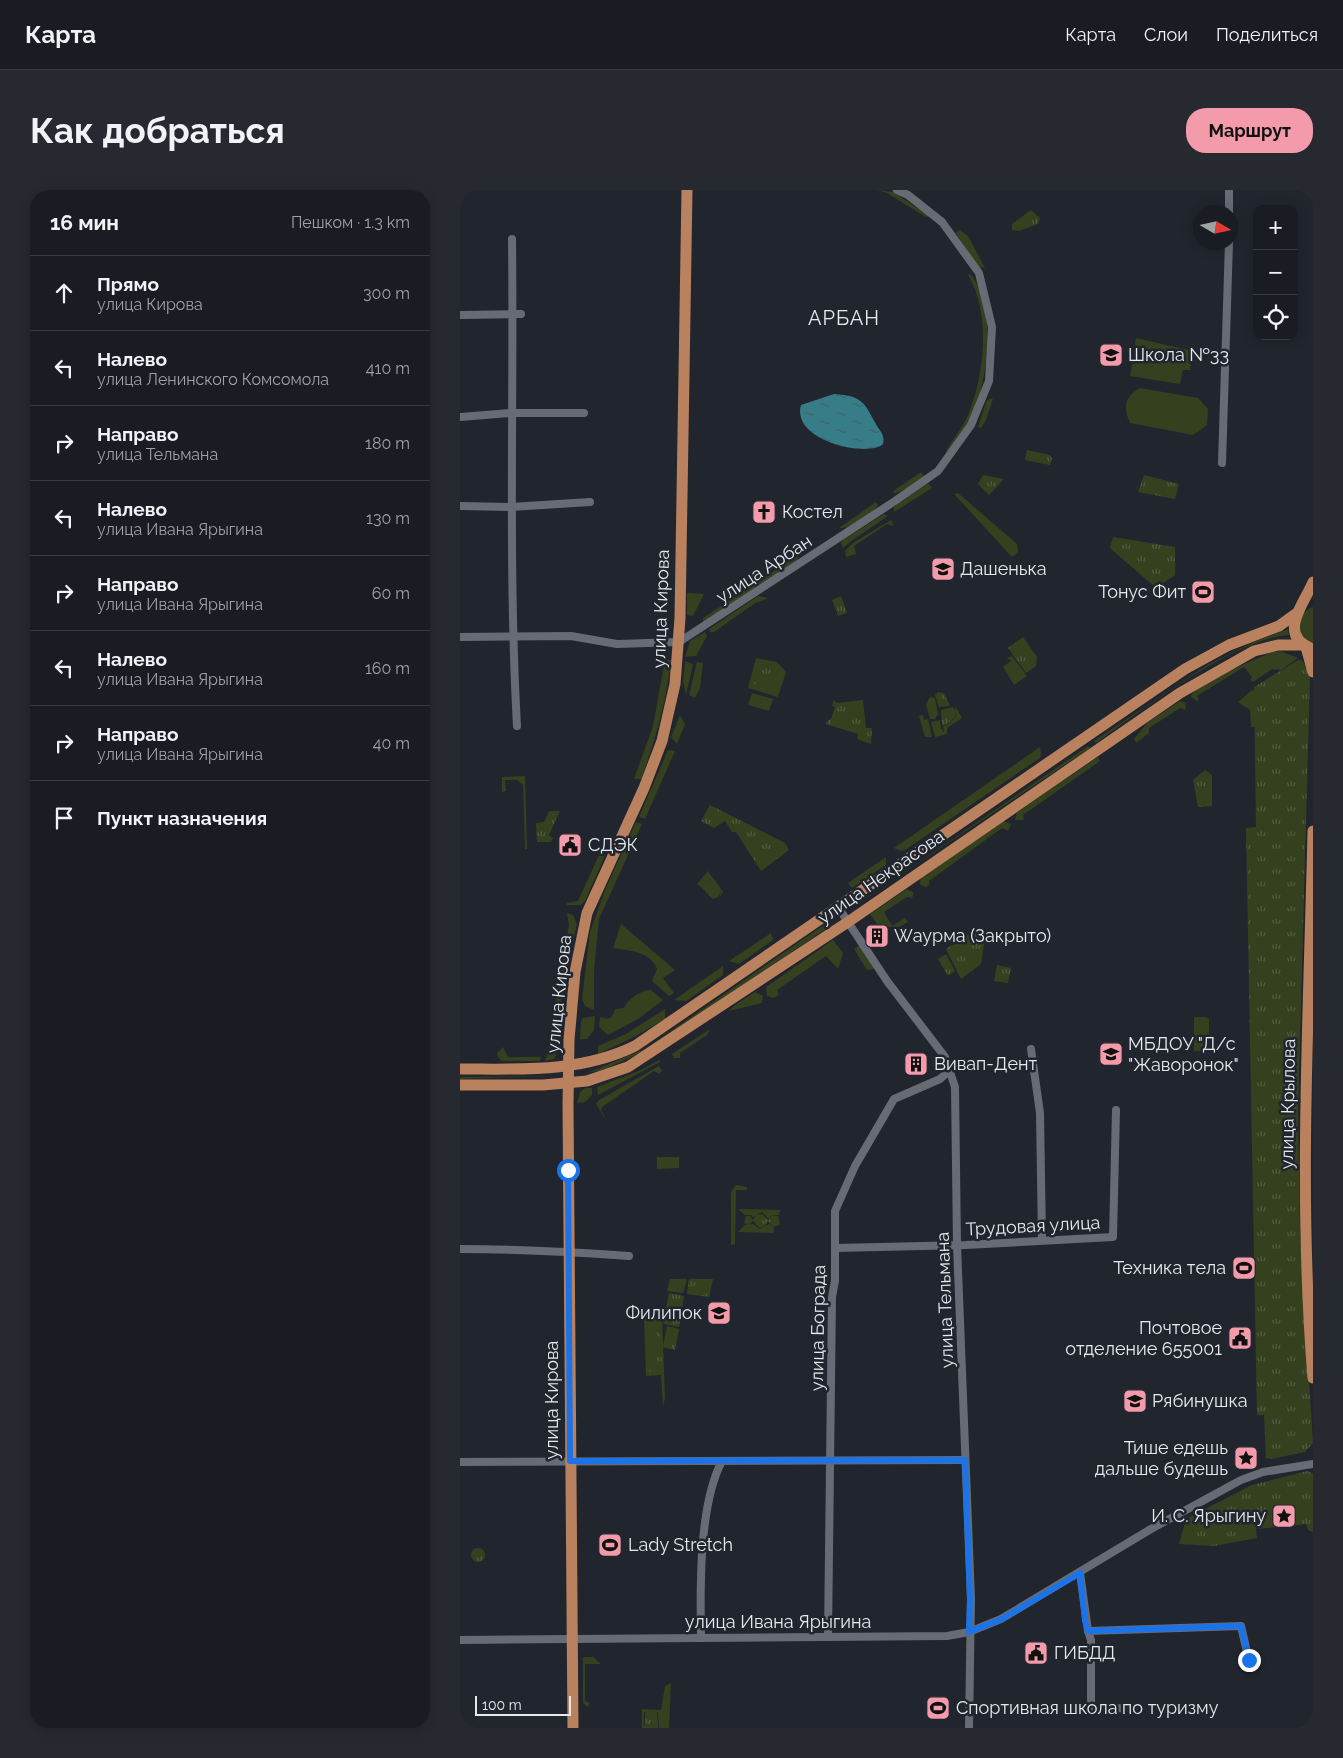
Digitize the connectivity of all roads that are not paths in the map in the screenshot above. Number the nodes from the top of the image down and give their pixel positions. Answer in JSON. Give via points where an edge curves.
{"nodes":[{"id":1,"x":687,"y":190,"type":"edge"},
{"id":2,"x":897,"y":190,"type":"edge"},
{"id":3,"x":1229,"y":190,"type":"edge"},
{"id":4,"x":1229,"y":205,"type":"edge"},
{"id":5,"x":512,"y":239,"type":"dead end"},
{"id":6,"x":1229,"y":250,"type":"edge"},
{"id":7,"x":517,"y":314,"type":"junction"},
{"id":8,"x":460,"y":315,"type":"edge"},
{"id":9,"x":511,"y":413,"type":"junction"},
{"id":10,"x":584,"y":413,"type":"dead end"},
{"id":11,"x":460,"y":417,"type":"edge"},
{"id":12,"x":1222,"y":463,"type":"dead end"},
{"id":13,"x":590,"y":502,"type":"dead end"},
{"id":14,"x":460,"y":506,"type":"edge"},
{"id":15,"x":511,"y":508,"type":"junction"},
{"id":16,"x":1313,"y":582,"type":"edge"},
{"id":17,"x":1313,"y":602,"type":"edge"},
{"id":18,"x":1298,"y":611,"type":"junction"},
{"id":19,"x":460,"y":637,"type":"edge"},
{"id":20,"x":512,"y":637,"type":"junction"},
{"id":21,"x":679,"y":642,"type":"junction"},
{"id":22,"x":1308,"y":647,"type":"edge"},
{"id":23,"x":1313,"y":672,"type":"edge"},
{"id":24,"x":518,"y":726,"type":"dead end"},
{"id":25,"x":1313,"y":831,"type":"edge"},
{"id":26,"x":838,"y":907,"type":"junction"},
{"id":27,"x":848,"y":922,"type":"junction"},
{"id":28,"x":1031,"y":1049,"type":"dead end"},
{"id":29,"x":569,"y":1066,"type":"junction"},
{"id":30,"x":460,"y":1069,"type":"edge"},
{"id":31,"x":951,"y":1070,"type":"junction"},
{"id":32,"x":568,"y":1083,"type":"junction"},
{"id":33,"x":460,"y":1085,"type":"edge"},
{"id":34,"x":1116,"y":1110,"type":"dead end"},
{"id":35,"x":1042,"y":1240,"type":"junction"},
{"id":36,"x":957,"y":1245,"type":"junction"},
{"id":37,"x":835,"y":1248,"type":"junction"},
{"id":38,"x":460,"y":1249,"type":"edge"},
{"id":39,"x":569,"y":1253,"type":"junction"},
{"id":40,"x":629,"y":1256,"type":"dead end"},
{"id":41,"x":1313,"y":1378,"type":"edge"},
{"id":42,"x":965,"y":1460,"type":"junction"},
{"id":43,"x":570,"y":1461,"type":"junction"},
{"id":44,"x":722,"y":1461,"type":"junction"},
{"id":45,"x":831,"y":1461,"type":"junction"},
{"id":46,"x":460,"y":1462,"type":"edge"},
{"id":47,"x":1313,"y":1464,"type":"edge"},
{"id":48,"x":1080,"y":1573,"type":"junction"},
{"id":49,"x":1088,"y":1631,"type":"junction"},
{"id":50,"x":969,"y":1632,"type":"junction"},
{"id":51,"x":701,"y":1637,"type":"junction"},
{"id":52,"x":828,"y":1637,"type":"junction"},
{"id":53,"x":572,"y":1638,"type":"junction"},
{"id":54,"x":460,"y":1640,"type":"edge"},
{"id":55,"x":1249,"y":1660,"type":"dead end"},
{"id":56,"x":1133,"y":1708,"type":"dead end"},
{"id":57,"x":573,"y":1728,"type":"edge"},
{"id":58,"x":969,"y":1728,"type":"edge"}],
"edges":[{"from":1,"to":21,"type":"main road","name":"улица Кирова"},
{"from":2,"to":21,"type":"street","name":"улица Арбан","via":[[942,222],[979,273],[992,327],[989,381],[971,425],[938,471]]},
{"from":3,"to":4,"type":"street"},
{"from":5,"to":7,"type":"street"},
{"from":6,"to":12,"type":"street"},
{"from":7,"to":8,"type":"street"},
{"from":7,"to":9,"type":"street"},
{"from":9,"to":10,"type":"street"},
{"from":9,"to":11,"type":"street"},
{"from":9,"to":15,"type":"street"},
{"from":13,"to":15,"type":"street"},
{"from":14,"to":15,"type":"street"},
{"from":15,"to":20,"type":"street"},
{"from":16,"to":18,"type":"main road"},
{"from":17,"to":18,"type":"main road"},
{"from":18,"to":22,"type":"main road","via":[[1295,634]]},
{"from":18,"to":26,"type":"main road","name":"улица Некрасова","via":[[1279,626],[1229,644],[1185,669]]},
{"from":19,"to":20,"type":"street"},
{"from":20,"to":21,"type":"street","via":[[571,636],[617,644]]},
{"from":20,"to":24,"type":"street"},
{"from":21,"to":29,"type":"main road","name":"улица Кирова","via":[[673,694],[662,741],[587,913],[575,972]]},
{"from":22,"to":23,"type":"main road"},
{"from":22,"to":27,"type":"main road","name":"улица Некрасова","via":[[1266,647],[1180,692]]},
{"from":25,"to":41,"type":"main road","name":"улица Крылова","via":[[1304,1165],[1305,1251]]},
{"from":26,"to":27,"type":"street","name":"улица Тельмана"},
{"from":26,"to":29,"type":"main road","name":"улица Некрасова","via":[[634,1046],[602,1060]]},
{"from":27,"to":31,"type":"street","name":"улица Тельмана","via":[[945,1057]]},
{"from":27,"to":32,"type":"main road","name":"улица Некрасова","via":[[628,1068],[587,1081]]},
{"from":28,"to":35,"type":"street","via":[[1040,1113]]},
{"from":29,"to":30,"type":"main road","name":"улица Некрасова"},
{"from":29,"to":32,"type":"main road","name":"улица Кирова"},
{"from":31,"to":36,"type":"street","name":"улица Тельмана","via":[[956,1098]]},
{"from":31,"to":37,"type":"street","name":"улица Бограда","via":[[940,1079],[894,1099],[854,1166],[839,1199],[835,1211]]},
{"from":32,"to":33,"type":"main road","name":"улица Некрасова"},
{"from":32,"to":39,"type":"main road","name":"улица Кирова"},
{"from":34,"to":35,"type":"street","name":"Трудовая улица","via":[[1113,1237]]},
{"from":35,"to":36,"type":"street","name":"Трудовая улица"},
{"from":36,"to":37,"type":"street","name":"Трудовая улица"},
{"from":36,"to":42,"type":"street","name":"улица Тельмана"},
{"from":37,"to":45,"type":"street","name":"улица Бограда"},
{"from":38,"to":39,"type":"street"},
{"from":39,"to":40,"type":"street"},
{"from":39,"to":43,"type":"main road","name":"улица Кирова"},
{"from":42,"to":45,"type":"street"},
{"from":42,"to":50,"type":"street","name":"улица Тельмана"},
{"from":43,"to":44,"type":"street"},
{"from":43,"to":46,"type":"street"},
{"from":43,"to":53,"type":"main road","name":"улица Кирова"},
{"from":44,"to":45,"type":"street"},
{"from":44,"to":51,"type":"street","via":[[716,1471],[707,1515]]},
{"from":45,"to":52,"type":"street","name":"улица Бограда"},
{"from":47,"to":48,"type":"street","name":"улица Ивана Ярыгина","via":[[1263,1472],[1241,1480],[1151,1529]]},
{"from":48,"to":49,"type":"street"},
{"from":48,"to":50,"type":"street","name":"улица Ивана Ярыгина","via":[[1002,1619]]},
{"from":49,"to":55,"type":"street","via":[[1241,1626]]},
{"from":49,"to":56,"type":"street","via":[[1091,1640],[1091,1709]]},
{"from":50,"to":52,"type":"street","name":"улица Ивана Ярыгина","via":[[946,1636]]},
{"from":50,"to":58,"type":"street","name":"улица Тельмана"},
{"from":51,"to":52,"type":"street","name":"улица Ивана Ярыгина"},
{"from":51,"to":53,"type":"street","name":"улица Ивана Ярыгина"},
{"from":53,"to":54,"type":"street","name":"улица Ивана Ярыгина"},
{"from":53,"to":57,"type":"main road","name":"улица Кирова"}]}
